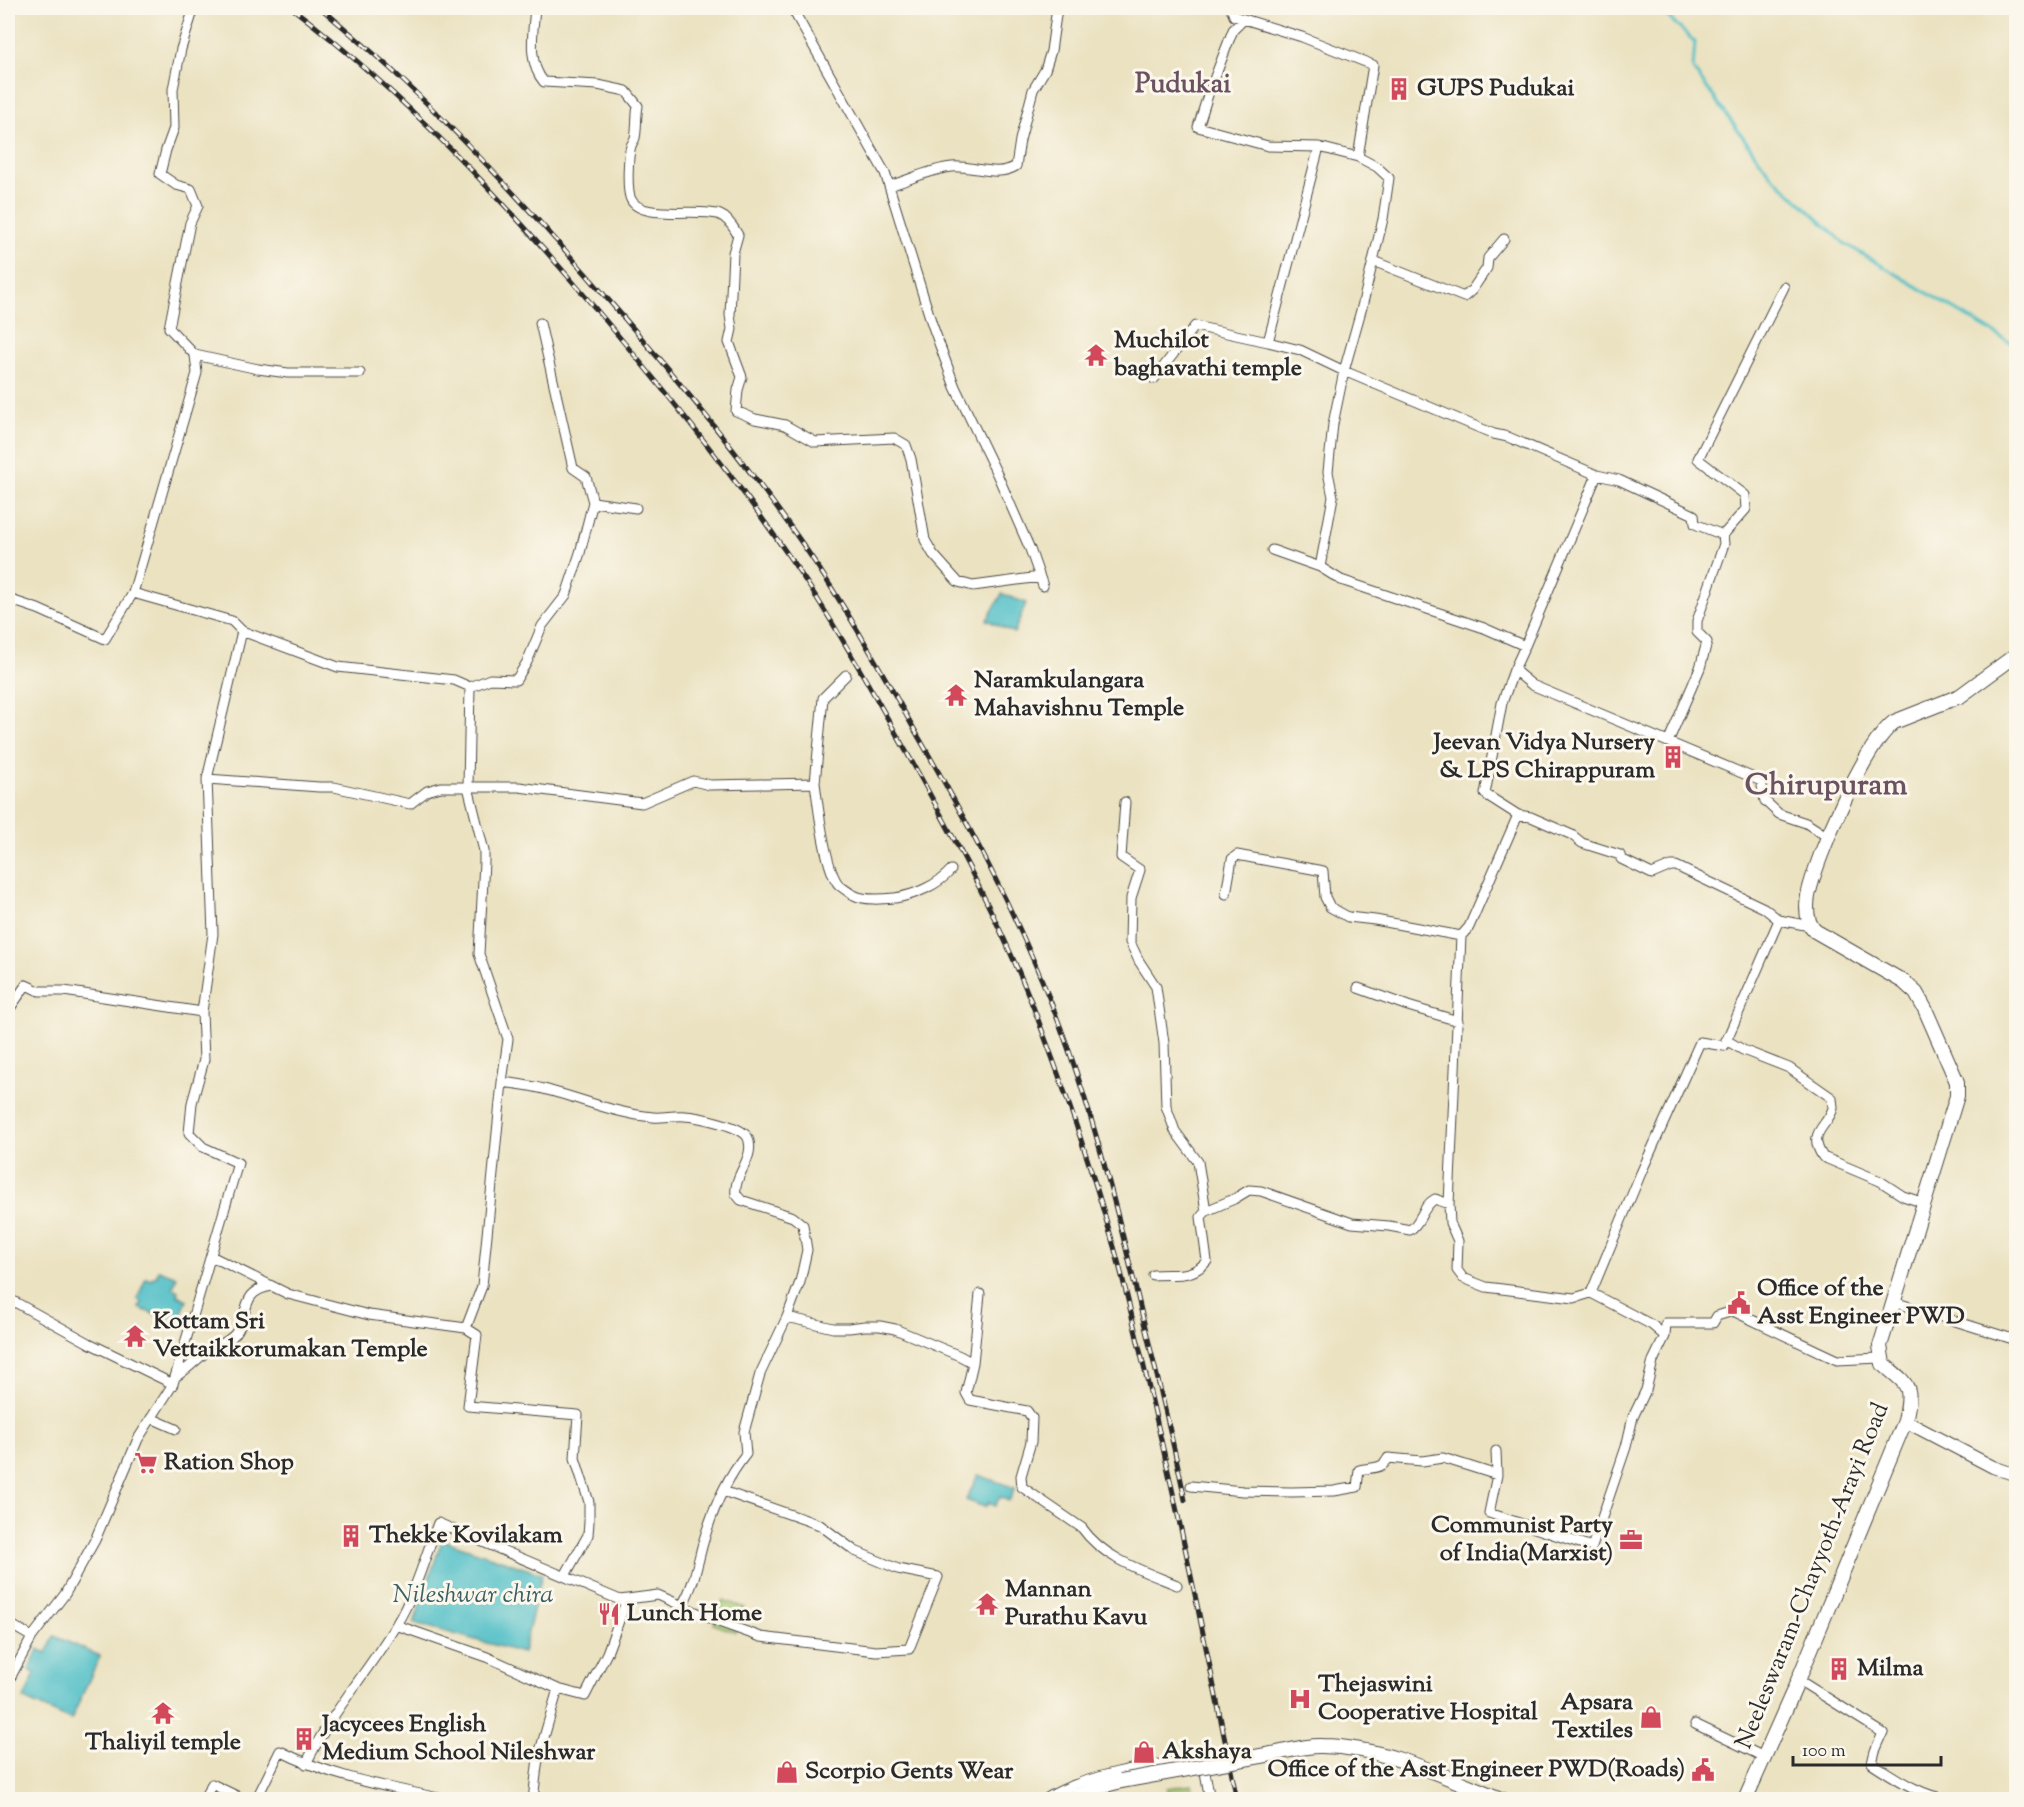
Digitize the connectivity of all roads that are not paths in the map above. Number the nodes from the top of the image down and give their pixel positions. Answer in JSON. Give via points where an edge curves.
{"nodes":[{"id":1,"x":194,"y":8,"type":"edge"},
{"id":2,"x":535,"y":8,"type":"edge"},
{"id":3,"x":792,"y":8,"type":"edge"},
{"id":4,"x":1057,"y":8,"type":"edge"},
{"id":5,"x":1231,"y":8,"type":"edge"},
{"id":6,"x":1244,"y":19,"type":"junction"},
{"id":7,"x":1319,"y":147,"type":"junction"},
{"id":8,"x":1358,"y":158,"type":"junction"},
{"id":9,"x":889,"y":186,"type":"junction"},
{"id":10,"x":1504,"y":239,"type":"dead end"},
{"id":11,"x":1373,"y":261,"type":"junction"},
{"id":12,"x":1784,"y":287,"type":"dead end"},
{"id":13,"x":540,"y":323,"type":"dead end"},
{"id":14,"x":1268,"y":342,"type":"junction"},
{"id":15,"x":195,"y":356,"type":"junction"},
{"id":16,"x":1344,"y":371,"type":"junction"},
{"id":17,"x":360,"y":373,"type":"dead end"},
{"id":18,"x":1154,"y":378,"type":"dead end"},
{"id":19,"x":1597,"y":475,"type":"junction"},
{"id":20,"x":593,"y":502,"type":"junction"},
{"id":21,"x":636,"y":508,"type":"dead end"},
{"id":22,"x":1723,"y":535,"type":"junction"},
{"id":23,"x":1272,"y":550,"type":"dead end"},
{"id":24,"x":1320,"y":567,"type":"junction"},
{"id":25,"x":133,"y":593,"type":"junction"},
{"id":26,"x":8,"y":599,"type":"edge"},
{"id":27,"x":242,"y":631,"type":"junction"},
{"id":28,"x":1525,"y":646,"type":"junction"},
{"id":29,"x":2016,"y":655,"type":"edge"},
{"id":30,"x":1514,"y":670,"type":"junction"},
{"id":31,"x":846,"y":675,"type":"dead end"},
{"id":32,"x":470,"y":687,"type":"junction"},
{"id":33,"x":1668,"y":742,"type":"junction"},
{"id":34,"x":207,"y":779,"type":"junction"},
{"id":35,"x":815,"y":783,"type":"junction"},
{"id":36,"x":468,"y":787,"type":"junction"},
{"id":37,"x":1125,"y":802,"type":"dead end"},
{"id":38,"x":1518,"y":815,"type":"junction"},
{"id":39,"x":1828,"y":837,"type":"junction"},
{"id":40,"x":951,"y":870,"type":"dead end"},
{"id":41,"x":1226,"y":894,"type":"dead end"},
{"id":42,"x":1779,"y":920,"type":"junction"},
{"id":43,"x":1810,"y":926,"type":"junction"},
{"id":44,"x":1461,"y":936,"type":"junction"},
{"id":45,"x":1358,"y":988,"type":"dead end"},
{"id":46,"x":8,"y":1011,"type":"edge"},
{"id":47,"x":202,"y":1012,"type":"junction"},
{"id":48,"x":1458,"y":1021,"type":"junction"},
{"id":49,"x":1726,"y":1040,"type":"junction"},
{"id":50,"x":501,"y":1082,"type":"junction"},
{"id":51,"x":1924,"y":1203,"type":"junction"},
{"id":52,"x":1449,"y":1204,"type":"junction"},
{"id":53,"x":1206,"y":1211,"type":"junction"},
{"id":54,"x":211,"y":1256,"type":"junction"},
{"id":55,"x":1153,"y":1275,"type":"dead end"},
{"id":56,"x":272,"y":1286,"type":"junction"},
{"id":57,"x":1591,"y":1293,"type":"junction"},
{"id":58,"x":980,"y":1294,"type":"dead end"},
{"id":59,"x":8,"y":1299,"type":"edge"},
{"id":60,"x":1894,"y":1302,"type":"junction"},
{"id":61,"x":787,"y":1317,"type":"junction"},
{"id":62,"x":466,"y":1328,"type":"junction"},
{"id":63,"x":1665,"y":1336,"type":"junction"},
{"id":64,"x":2016,"y":1341,"type":"edge"},
{"id":65,"x":1881,"y":1358,"type":"junction"},
{"id":66,"x":974,"y":1363,"type":"junction"},
{"id":67,"x":174,"y":1381,"type":"junction"},
{"id":68,"x":151,"y":1418,"type":"junction"},
{"id":69,"x":1905,"y":1421,"type":"junction"},
{"id":70,"x":176,"y":1429,"type":"dead end"},
{"id":71,"x":1496,"y":1451,"type":"dead end"},
{"id":72,"x":1497,"y":1475,"type":"junction"},
{"id":73,"x":2016,"y":1475,"type":"edge"},
{"id":74,"x":1191,"y":1486,"type":"dead end"},
{"id":75,"x":723,"y":1491,"type":"junction"},
{"id":76,"x":567,"y":1577,"type":"junction"},
{"id":77,"x":1177,"y":1585,"type":"dead end"},
{"id":78,"x":620,"y":1600,"type":"junction"},
{"id":79,"x":682,"y":1605,"type":"junction"},
{"id":80,"x":8,"y":1623,"type":"edge"},
{"id":81,"x":396,"y":1625,"type":"junction"},
{"id":82,"x":32,"y":1637,"type":"junction"},
{"id":83,"x":8,"y":1682,"type":"edge"},
{"id":84,"x":1797,"y":1683,"type":"junction"},
{"id":85,"x":558,"y":1689,"type":"junction"},
{"id":86,"x":1695,"y":1724,"type":"dead end"},
{"id":87,"x":1764,"y":1757,"type":"junction"},
{"id":88,"x":306,"y":1764,"type":"junction"},
{"id":89,"x":203,"y":1800,"type":"edge"},
{"id":90,"x":245,"y":1800,"type":"edge"},
{"id":91,"x":256,"y":1800,"type":"edge"},
{"id":92,"x":448,"y":1800,"type":"edge"},
{"id":93,"x":533,"y":1800,"type":"edge"},
{"id":94,"x":1044,"y":1800,"type":"edge"},
{"id":95,"x":1067,"y":1800,"type":"edge"},
{"id":96,"x":1210,"y":1800,"type":"edge"},
{"id":97,"x":1503,"y":1800,"type":"edge"},
{"id":98,"x":1745,"y":1800,"type":"edge"},
{"id":99,"x":1951,"y":1800,"type":"edge"}],
"edges":[{"from":1,"to":15,"type":"street","via":[[181,49],[173,89],[174,128],[160,174],[191,189],[198,206],[190,223],[169,328]]},
{"from":2,"to":9,"type":"street","via":[[533,59],[536,73],[544,82],[626,91],[638,106],[636,137],[630,148],[629,185],[630,198],[636,206],[652,212],[721,215],[738,235],[732,261],[729,342],[742,376],[736,411],[785,424],[815,442],[894,438],[906,445],[911,459],[926,540],[957,582],[973,586],[1042,581],[955,387]]},
{"from":3,"to":9,"type":"street"},
{"from":4,"to":9,"type":"street","via":[[1051,51],[1033,90],[1016,166],[1010,170],[952,167]]},
{"from":5,"to":6,"type":"street","via":[[1234,16]]},
{"from":6,"to":7,"type":"street","via":[[1233,30],[1198,127],[1268,146]]},
{"from":6,"to":8,"type":"street","via":[[1373,65]]},
{"from":7,"to":8,"type":"street"},
{"from":7,"to":14,"type":"street"},
{"from":8,"to":11,"type":"street","via":[[1389,178]]},
{"from":10,"to":11,"type":"street","via":[[1464,297]]},
{"from":11,"to":16,"type":"street"},
{"from":12,"to":22,"type":"street","via":[[1698,459],[1745,495],[1746,508]]},
{"from":13,"to":20,"type":"street","via":[[573,468],[586,477]]},
{"from":14,"to":16,"type":"street","via":[[1300,350]]},
{"from":14,"to":18,"type":"street","via":[[1195,326]]},
{"from":15,"to":17,"type":"street","via":[[278,372]]},
{"from":15,"to":25,"type":"street","via":[[197,373]]},
{"from":16,"to":19,"type":"street"},
{"from":16,"to":24,"type":"street","via":[[1328,472],[1334,497]]},
{"from":19,"to":22,"type":"street","via":[[1619,480],[1679,506],[1694,515],[1695,524]]},
{"from":19,"to":28,"type":"street"},
{"from":20,"to":21,"type":"street"},
{"from":20,"to":32,"type":"street","via":[[566,595],[542,626],[516,680],[490,679]]},
{"from":22,"to":33,"type":"street","via":[[1724,544],[1697,621],[1697,632],[1707,642]]},
{"from":23,"to":24,"type":"street"},
{"from":24,"to":28,"type":"street","via":[[1341,580],[1484,628]]},
{"from":25,"to":26,"type":"street","via":[[105,639]]},
{"from":25,"to":27,"type":"street","via":[[232,621]]},
{"from":27,"to":32,"type":"street","via":[[338,667],[454,680]]},
{"from":27,"to":34,"type":"street"},
{"from":28,"to":30,"type":"street"},
{"from":29,"to":39,"type":"main road","via":[[1960,696],[1885,729],[1861,768]]},
{"from":30,"to":33,"type":"street","via":[[1532,685]]},
{"from":30,"to":38,"type":"street","via":[[1502,704],[1485,794]]},
{"from":31,"to":35,"type":"street","via":[[823,698]]},
{"from":32,"to":36,"type":"street"},
{"from":33,"to":39,"type":"street","via":[[1761,781],[1765,801],[1779,814],[1806,823]]},
{"from":34,"to":36,"type":"street","via":[[334,787],[410,804],[427,791]]},
{"from":34,"to":47,"type":"street","via":[[213,934]]},
{"from":35,"to":36,"type":"street","via":[[693,782],[642,803],[519,787]]},
{"from":35,"to":40,"type":"street","via":[[831,868],[838,884],[855,897],[909,896],[943,879]]},
{"from":36,"to":50,"type":"street","via":[[484,851],[478,954],[508,1039]]},
{"from":37,"to":53,"type":"street","via":[[1121,857],[1140,870],[1131,898],[1130,942],[1156,987],[1164,1043],[1166,1106],[1175,1131],[1198,1162]]},
{"from":38,"to":42,"type":"street","via":[[1620,855],[1652,874],[1676,866],[1764,908]]},
{"from":38,"to":44,"type":"street","via":[[1469,927]]},
{"from":39,"to":43,"type":"main road","via":[[1808,896]]},
{"from":41,"to":44,"type":"street","via":[[1232,859],[1237,855],[1323,871],[1330,907],[1348,917]]},
{"from":42,"to":43,"type":"street"},
{"from":42,"to":49,"type":"street"},
{"from":43,"to":51,"type":"main road","via":[[1820,936],[1904,981],[1916,993],[1957,1082],[1954,1110]]},
{"from":44,"to":48,"type":"street"},
{"from":45,"to":48,"type":"street"},
{"from":46,"to":47,"type":"street","via":[[26,985],[39,991],[64,991]]},
{"from":47,"to":54,"type":"street","via":[[204,1060],[192,1103],[189,1133],[203,1147],[238,1163]]},
{"from":48,"to":52,"type":"street"},
{"from":49,"to":51,"type":"street","via":[[1789,1068],[1832,1098],[1833,1108],[1816,1140],[1823,1157]]},
{"from":49,"to":57,"type":"street","via":[[1724,1046],[1700,1042]]},
{"from":50,"to":61,"type":"street","via":[[632,1114],[685,1116],[740,1129],[748,1137],[749,1147],[736,1194],[741,1200],[793,1216],[803,1225],[807,1250]]},
{"from":50,"to":62,"type":"street","via":[[482,1286]]},
{"from":51,"to":60,"type":"main road"},
{"from":52,"to":53,"type":"street","via":[[1435,1199],[1428,1203],[1417,1225],[1410,1230],[1352,1223],[1261,1191],[1250,1190]]},
{"from":52,"to":57,"type":"street","via":[[1450,1223],[1458,1240],[1457,1270],[1463,1278],[1510,1291],[1574,1298]]},
{"from":53,"to":55,"type":"street","via":[[1201,1216],[1207,1261],[1188,1275]]},
{"from":54,"to":56,"type":"street"},
{"from":54,"to":67,"type":"street"},
{"from":56,"to":62,"type":"street","via":[[288,1294],[369,1315]]},
{"from":56,"to":67,"type":"street","via":[[259,1288],[250,1298],[234,1336],[200,1357]]},
{"from":57,"to":63,"type":"street"},
{"from":58,"to":66,"type":"street"},
{"from":59,"to":67,"type":"street","via":[[89,1343]]},
{"from":60,"to":64,"type":"street"},
{"from":60,"to":65,"type":"main road","via":[[1880,1346]]},
{"from":61,"to":66,"type":"street","via":[[833,1328],[895,1329]]},
{"from":61,"to":75,"type":"street","via":[[760,1374],[744,1432],[746,1454]]},
{"from":62,"to":76,"type":"street","via":[[477,1335],[468,1406],[578,1415],[575,1458],[589,1502],[589,1522],[588,1535]]},
{"from":63,"to":65,"type":"street","via":[[1666,1323],[1713,1323],[1717,1316],[1732,1311],[1837,1360]]},
{"from":63,"to":72,"type":"street","via":[[1633,1417],[1592,1547],[1489,1513]]},
{"from":65,"to":69,"type":"main road","name":"Neeleswaram-Chayyoth-Arayi Road","via":[[1906,1383],[1910,1401]]},
{"from":66,"to":77,"type":"street","via":[[966,1393],[970,1400],[1026,1411],[1032,1418],[1022,1487],[1082,1528],[1089,1538],[1124,1564]]},
{"from":67,"to":68,"type":"street"},
{"from":68,"to":70,"type":"street"},
{"from":68,"to":82,"type":"street","via":[[138,1439],[95,1540],[65,1594]]},
{"from":69,"to":73,"type":"street"},
{"from":69,"to":84,"type":"main road","name":"Neeleswaram-Chayyoth-Arayi Road"},
{"from":71,"to":72,"type":"street"},
{"from":72,"to":74,"type":"street","via":[[1443,1458],[1388,1458],[1378,1468],[1359,1470],[1357,1487],[1334,1491],[1243,1491]]},
{"from":75,"to":79,"type":"street","via":[[707,1530],[692,1591]]},
{"from":75,"to":79,"type":"street","via":[[820,1526],[855,1551],[898,1569],[938,1577],[909,1649],[876,1651],[761,1636]]},
{"from":76,"to":78,"type":"street"},
{"from":76,"to":81,"type":"street","via":[[438,1523]]},
{"from":78,"to":79,"type":"street","via":[[658,1595]]},
{"from":78,"to":85,"type":"street","via":[[626,1602],[585,1696]]},
{"from":80,"to":82,"type":"street"},
{"from":81,"to":85,"type":"street","via":[[487,1657]]},
{"from":81,"to":88,"type":"street","via":[[344,1698]]},
{"from":82,"to":83,"type":"street"},
{"from":84,"to":87,"type":"main road","name":"Neeleswaram-Chayyoth-Arayi Road"},
{"from":84,"to":99,"type":"street","via":[[1805,1684],[1883,1732],[1872,1763],[1905,1785]]},
{"from":85,"to":93,"type":"street","via":[[538,1758]]},
{"from":86,"to":87,"type":"street"},
{"from":87,"to":98,"type":"main road","name":"Neeleswaram-Chayyoth-Arayi Road"},
{"from":88,"to":91,"type":"street","via":[[280,1751]]},
{"from":88,"to":92,"type":"street"},
{"from":89,"to":90,"type":"street","via":[[212,1784]]},
{"from":94,"to":96,"type":"street","via":[[1076,1783],[1166,1762],[1193,1761],[1205,1772]]},
{"from":95,"to":97,"type":"main road","bridge":true,"via":[[1121,1781],[1321,1746],[1364,1749]]}]}
